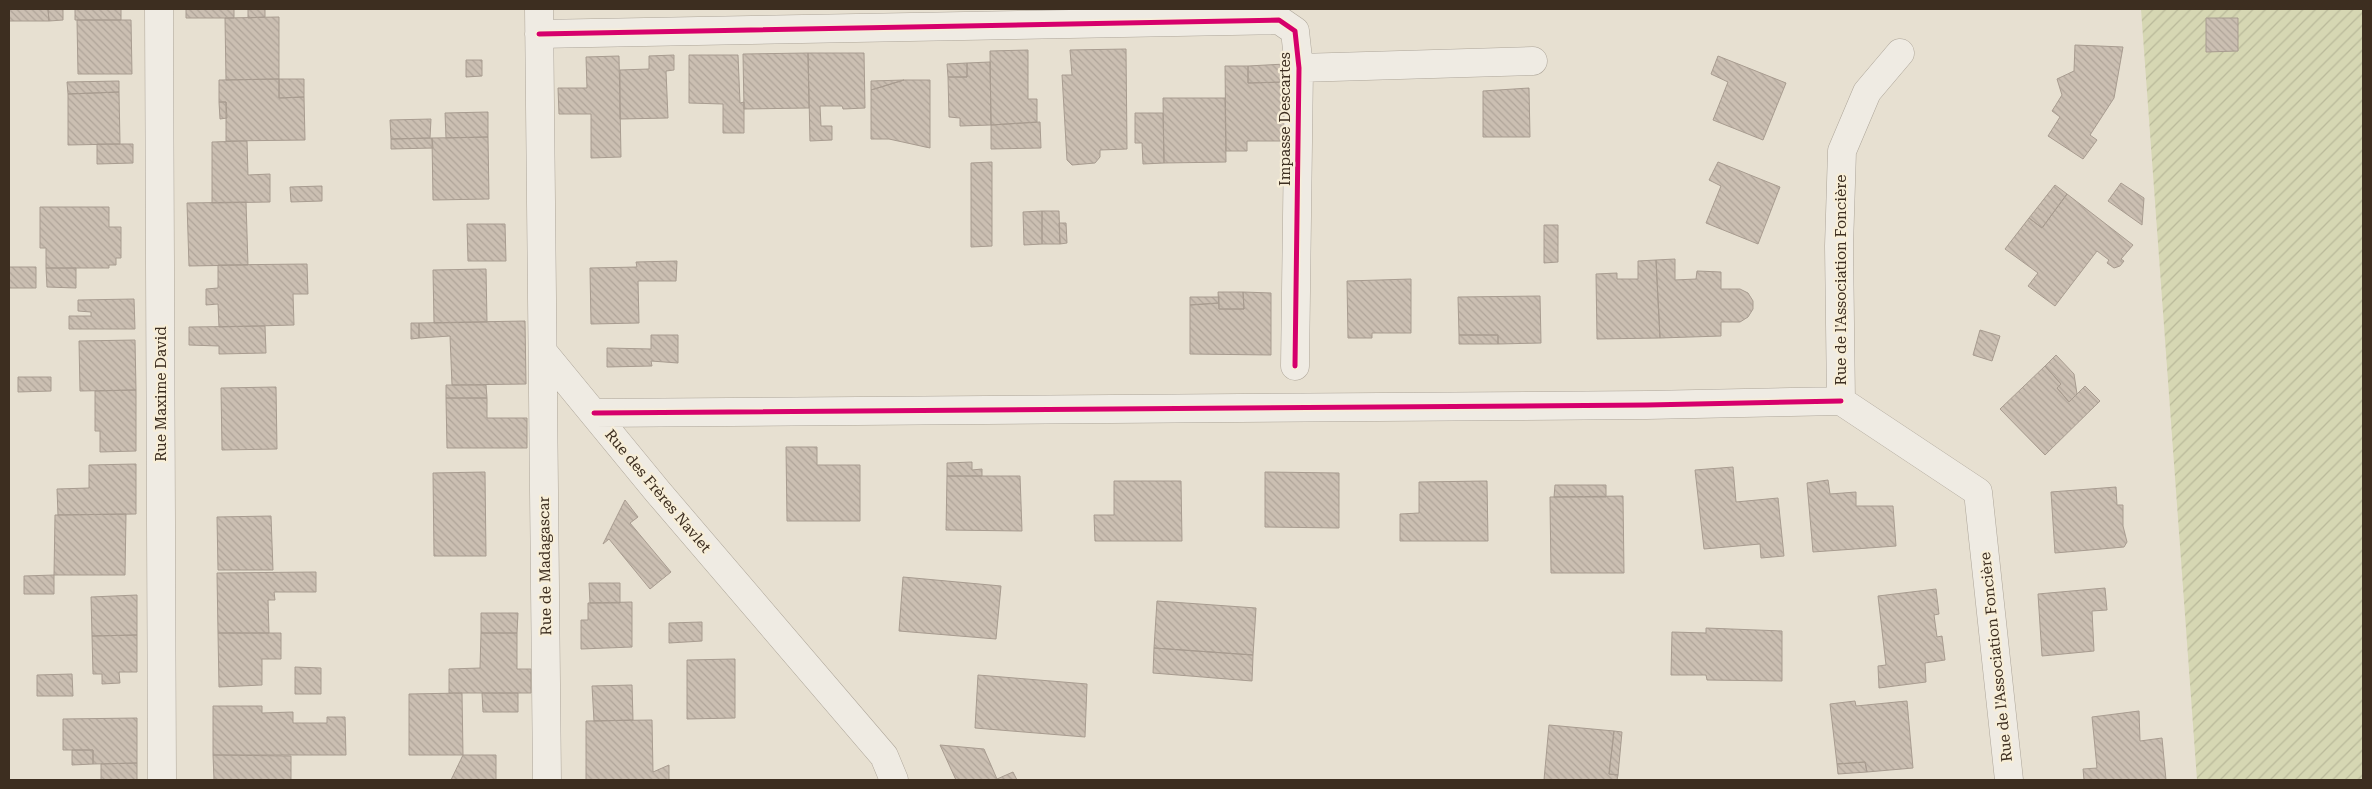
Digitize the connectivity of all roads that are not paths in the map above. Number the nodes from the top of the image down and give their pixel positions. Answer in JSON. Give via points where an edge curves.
{"nodes":[{"id":1,"x":159,"y":9,"type":"edge"},
{"id":2,"x":539,"y":22,"type":"edge"},
{"id":3,"x":1900,"y":53,"type":"dead end"},
{"id":4,"x":1533,"y":61,"type":"dead end"},
{"id":5,"x":1299,"y":68,"type":"junction"},
{"id":6,"x":542,"y":352,"type":"junction"},
{"id":7,"x":1295,"y":366,"type":"dead end"},
{"id":8,"x":1841,"y":401,"type":"junction"},
{"id":9,"x":594,"y":413,"type":"junction"},
{"id":10,"x":162,"y":780,"type":"edge"},
{"id":11,"x":547,"y":780,"type":"edge"},
{"id":12,"x":894,"y":780,"type":"edge"},
{"id":13,"x":2009,"y":780,"type":"edge"}],
"edges":[{"from":1,"to":10,"type":"street","name":"Rue Maxime David"},
{"from":2,"to":5,"type":"street","name":"Impasse Descartes","via":[[1279,20],[1295,31]]},
{"from":2,"to":6,"type":"street"},
{"from":3,"to":8,"type":"street","name":"Rue de l'Association Foncière","via":[[1867,92],[1842,151],[1838,246]]},
{"from":4,"to":5,"type":"street","name":"Impasse Descartes"},
{"from":5,"to":7,"type":"street","name":"Impasse Descartes"},
{"from":6,"to":9,"type":"street","name":"Rue des Frères Navlet"},
{"from":6,"to":11,"type":"street","name":"Rue de Madagascar"},
{"from":8,"to":9,"type":"street"},
{"from":8,"to":13,"type":"street","name":"Rue de l'Association Foncière","via":[[1978,492]]},
{"from":9,"to":12,"type":"street","name":"Rue des Frères Navlet","via":[[884,756]]}]}
